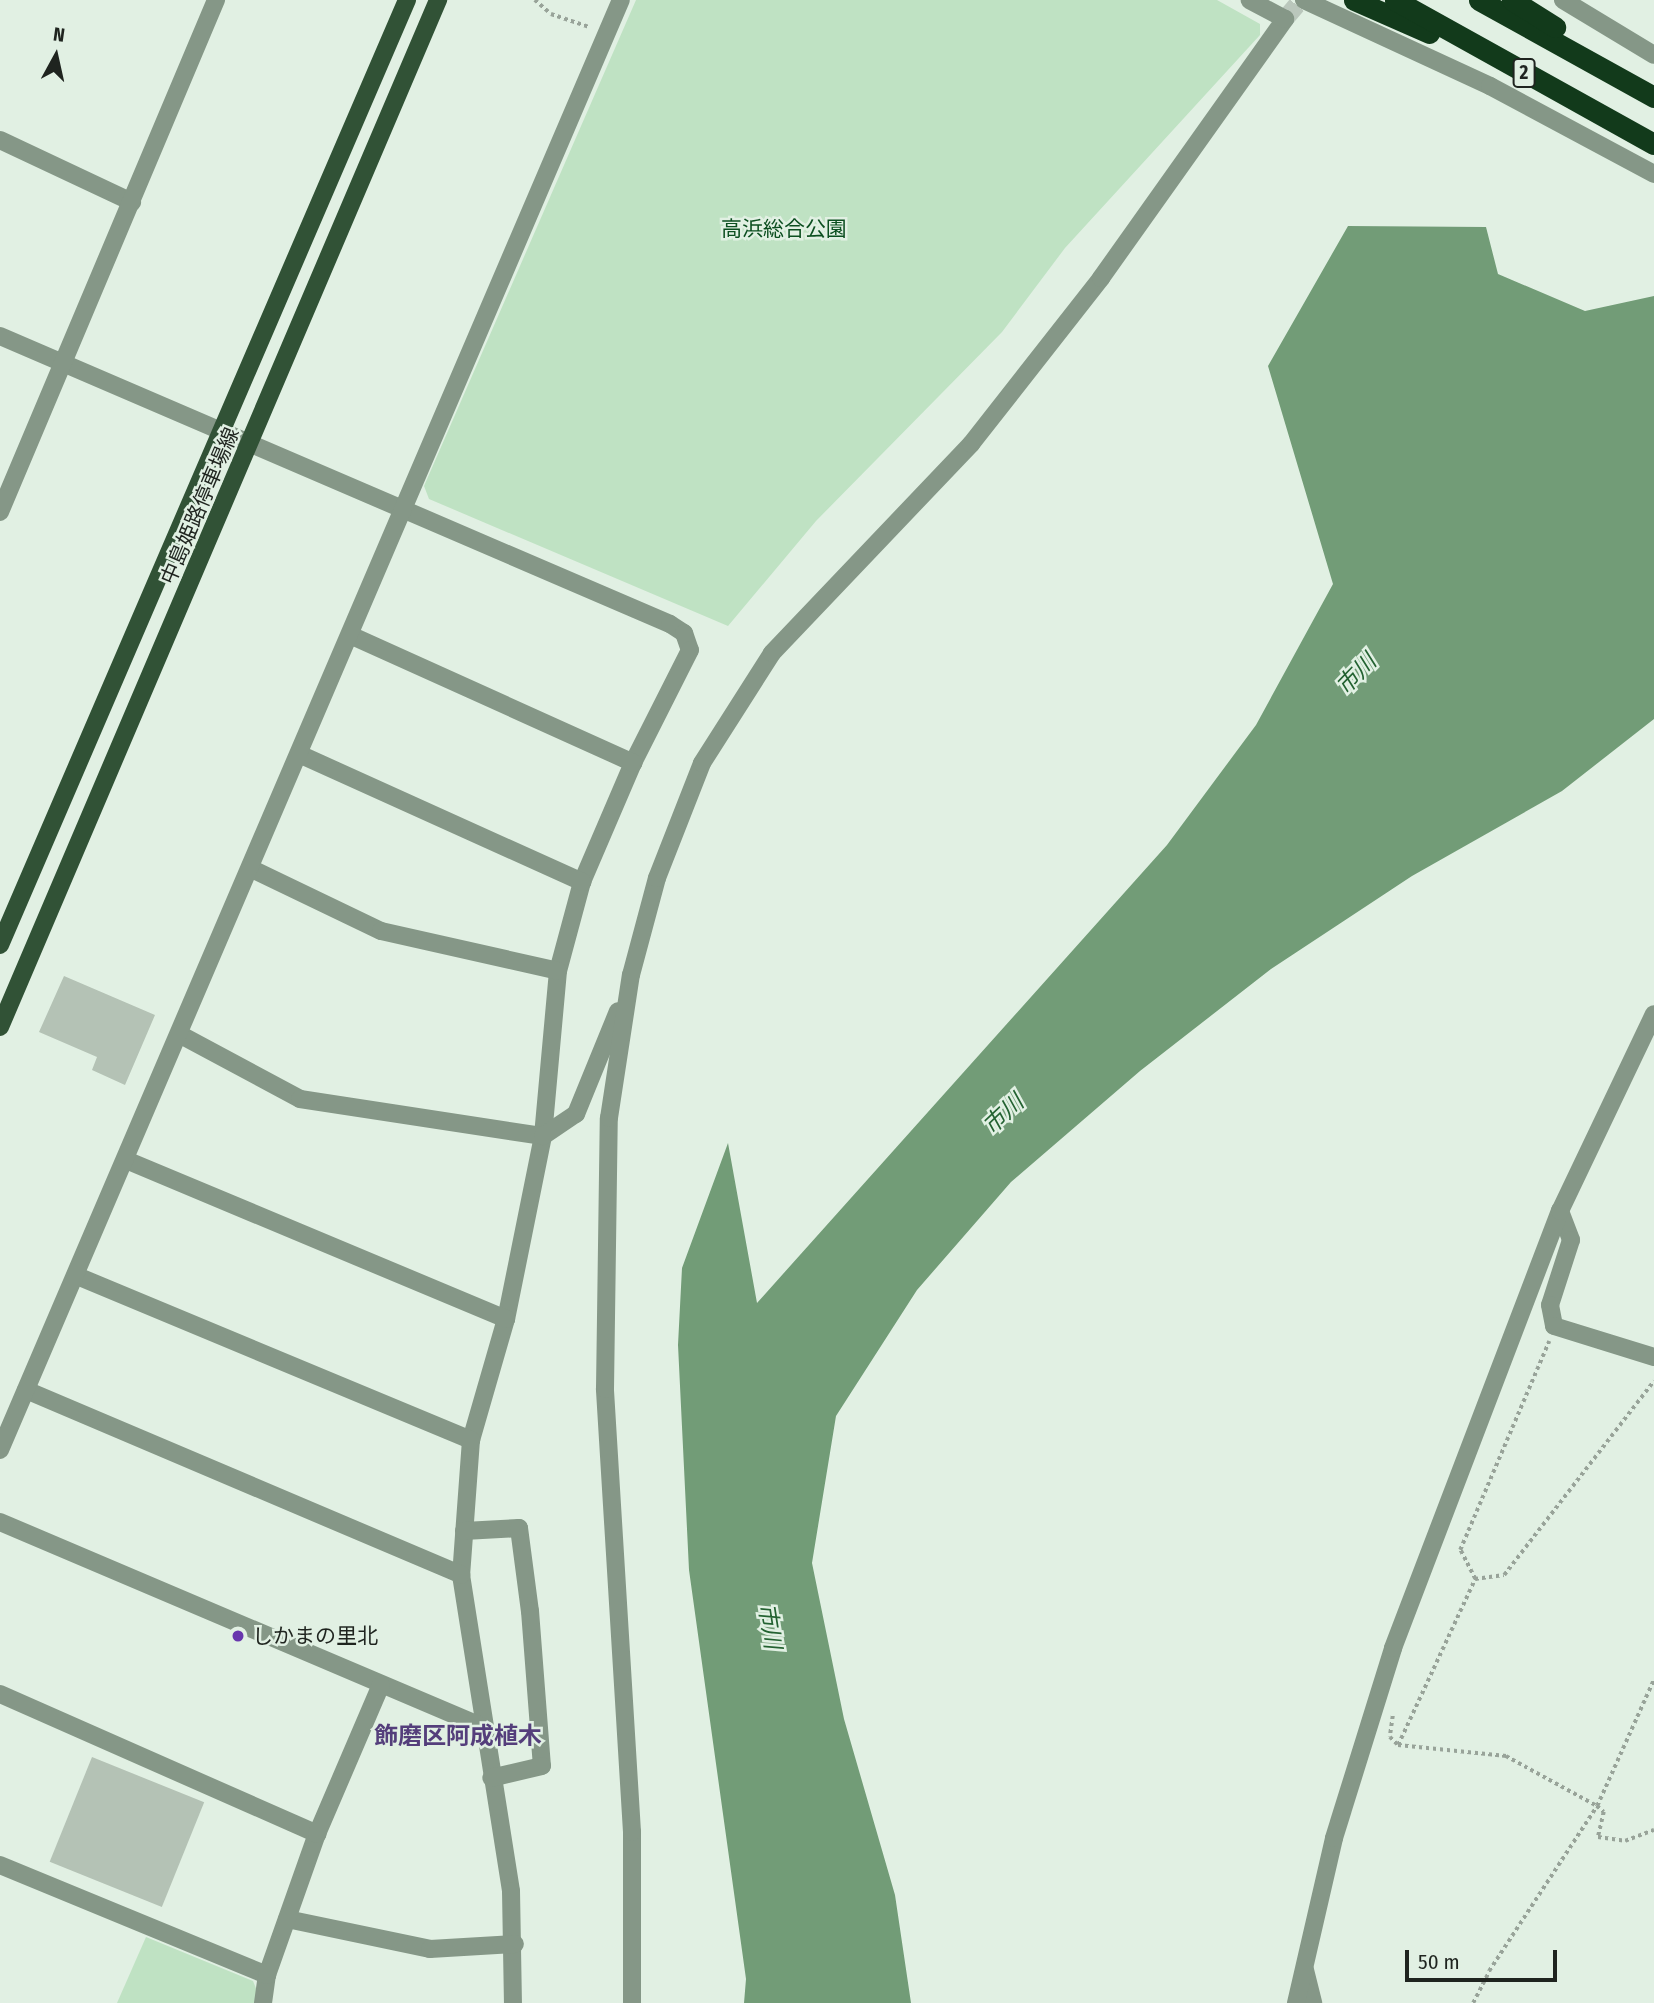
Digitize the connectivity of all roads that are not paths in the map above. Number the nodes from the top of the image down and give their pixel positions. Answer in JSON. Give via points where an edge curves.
{"nodes":[{"id":1,"x":216,"y":0,"type":"edge"},
{"id":2,"x":407,"y":0,"type":"edge"},
{"id":3,"x":438,"y":0,"type":"edge"},
{"id":4,"x":621,"y":0,"type":"edge"},
{"id":5,"x":1250,"y":0,"type":"edge"},
{"id":6,"x":1304,"y":0,"type":"edge"},
{"id":7,"x":1354,"y":0,"type":"edge"},
{"id":8,"x":1479,"y":0,"type":"edge"},
{"id":9,"x":1512,"y":0,"type":"edge"},
{"id":10,"x":1563,"y":0,"type":"edge"},
{"id":11,"x":1388,"y":6,"type":"edge"},
{"id":12,"x":1654,"y":55,"type":"edge"},
{"id":13,"x":1654,"y":91,"type":"edge"},
{"id":14,"x":1654,"y":97,"type":"edge"},
{"id":15,"x":0,"y":140,"type":"edge"},
{"id":16,"x":1654,"y":144,"type":"edge"},
{"id":17,"x":1654,"y":174,"type":"edge"},
{"id":18,"x":132,"y":202,"type":"junction"},
{"id":19,"x":0,"y":336,"type":"edge"},
{"id":20,"x":63,"y":364,"type":"junction"},
{"id":21,"x":220,"y":434,"type":"junction"},
{"id":22,"x":252,"y":445,"type":"junction"},
{"id":23,"x":1,"y":507,"type":"edge"},
{"id":24,"x":403,"y":510,"type":"junction"},
{"id":25,"x":350,"y":635,"type":"junction"},
{"id":26,"x":299,"y":754,"type":"junction"},
{"id":27,"x":633,"y":763,"type":"junction"},
{"id":28,"x":250,"y":868,"type":"junction"},
{"id":29,"x":582,"y":882,"type":"junction"},
{"id":30,"x":0,"y":945,"type":"edge"},
{"id":31,"x":558,"y":971,"type":"junction"},
{"id":32,"x":631,"y":975,"type":"junction"},
{"id":33,"x":1654,"y":1014,"type":"edge"},
{"id":34,"x":0,"y":1027,"type":"edge"},
{"id":35,"x":178,"y":1034,"type":"junction"},
{"id":36,"x":543,"y":1136,"type":"junction"},
{"id":37,"x":126,"y":1160,"type":"junction"},
{"id":38,"x":1560,"y":1211,"type":"junction"},
{"id":39,"x":76,"y":1276,"type":"junction"},
{"id":40,"x":506,"y":1319,"type":"junction"},
{"id":41,"x":1654,"y":1357,"type":"edge"},
{"id":42,"x":26,"y":1390,"type":"junction"},
{"id":43,"x":471,"y":1440,"type":"junction"},
{"id":44,"x":0,"y":1450,"type":"edge"},
{"id":45,"x":0,"y":1521,"type":"edge"},
{"id":46,"x":464,"y":1531,"type":"junction"},
{"id":47,"x":461,"y":1575,"type":"junction"},
{"id":48,"x":381,"y":1685,"type":"junction"},
{"id":49,"x":0,"y":1694,"type":"edge"},
{"id":50,"x":483,"y":1727,"type":"junction"},
{"id":51,"x":491,"y":1778,"type":"junction"},
{"id":52,"x":317,"y":1834,"type":"junction"},
{"id":53,"x":0,"y":1865,"type":"edge"},
{"id":54,"x":287,"y":1919,"type":"junction"},
{"id":55,"x":515,"y":1944,"type":"junction"},
{"id":56,"x":1304,"y":1967,"type":"junction"},
{"id":57,"x":267,"y":1975,"type":"junction"},
{"id":58,"x":263,"y":2003,"type":"edge"},
{"id":59,"x":513,"y":2003,"type":"edge"},
{"id":60,"x":632,"y":2003,"type":"edge"},
{"id":61,"x":1296,"y":2003,"type":"edge"},
{"id":62,"x":1313,"y":2003,"type":"edge"}],
"edges":[{"from":1,"to":18,"type":"street"},
{"from":2,"to":21,"type":"main road","name":"中島姫路停車場線"},
{"from":3,"to":22,"type":"main road","name":"中島姫路停車場線"},
{"from":4,"to":24,"type":"street"},
{"from":5,"to":32,"type":"street","via":[[1285,19],[1101,278],[971,444],[772,653],[702,763],[657,878]]},
{"from":6,"to":17,"type":"street","via":[[1490,86]]},
{"from":7,"to":11,"type":"highway"},
{"from":8,"to":14,"type":"highway","number":"2"},
{"from":9,"to":13,"type":"highway"},
{"from":10,"to":12,"type":"street"},
{"from":11,"to":16,"type":"highway","number":"2"},
{"from":15,"to":18,"type":"street"},
{"from":18,"to":20,"type":"street"},
{"from":19,"to":20,"type":"street"},
{"from":20,"to":21,"type":"street"},
{"from":20,"to":23,"type":"street"},
{"from":21,"to":22,"type":"street"},
{"from":21,"to":30,"type":"main road","name":"中島姫路停車場線"},
{"from":22,"to":24,"type":"street"},
{"from":22,"to":34,"type":"main road","name":"中島姫路停車場線"},
{"from":24,"to":25,"type":"street"},
{"from":24,"to":27,"type":"street","via":[[684,633],[690,650]]},
{"from":25,"to":26,"type":"street"},
{"from":25,"to":27,"type":"street"},
{"from":26,"to":28,"type":"street"},
{"from":26,"to":29,"type":"street"},
{"from":27,"to":29,"type":"street"},
{"from":28,"to":31,"type":"street","via":[[381,931]]},
{"from":28,"to":35,"type":"street"},
{"from":29,"to":31,"type":"street"},
{"from":31,"to":36,"type":"street"},
{"from":32,"to":36,"type":"street","via":[[576,1114]]},
{"from":32,"to":60,"type":"street","via":[[609,1118],[605,1388],[632,1832]]},
{"from":33,"to":38,"type":"street"},
{"from":35,"to":36,"type":"street","via":[[300,1099]]},
{"from":35,"to":37,"type":"street"},
{"from":36,"to":40,"type":"street"},
{"from":37,"to":39,"type":"street"},
{"from":37,"to":40,"type":"street"},
{"from":38,"to":41,"type":"street","via":[[1571,1240],[1550,1305],[1553,1326]]},
{"from":38,"to":56,"type":"street","via":[[1393,1648],[1334,1838]]},
{"from":39,"to":42,"type":"street"},
{"from":39,"to":43,"type":"street"},
{"from":40,"to":43,"type":"street"},
{"from":42,"to":44,"type":"street"},
{"from":42,"to":47,"type":"street"},
{"from":43,"to":46,"type":"street"},
{"from":45,"to":48,"type":"street"},
{"from":46,"to":47,"type":"street"},
{"from":46,"to":51,"type":"street","via":[[519,1528],[530,1611],[542,1766]]},
{"from":47,"to":50,"type":"street"},
{"from":48,"to":50,"type":"street"},
{"from":48,"to":52,"type":"street"},
{"from":49,"to":52,"type":"street"},
{"from":50,"to":51,"type":"street"},
{"from":51,"to":55,"type":"street"},
{"from":52,"to":54,"type":"street"},
{"from":53,"to":57,"type":"street"},
{"from":54,"to":55,"type":"street","via":[[430,1949]]},
{"from":54,"to":57,"type":"street"},
{"from":55,"to":59,"type":"street"},
{"from":56,"to":61,"type":"street"},
{"from":56,"to":62,"type":"street"},
{"from":57,"to":58,"type":"street"}]}
